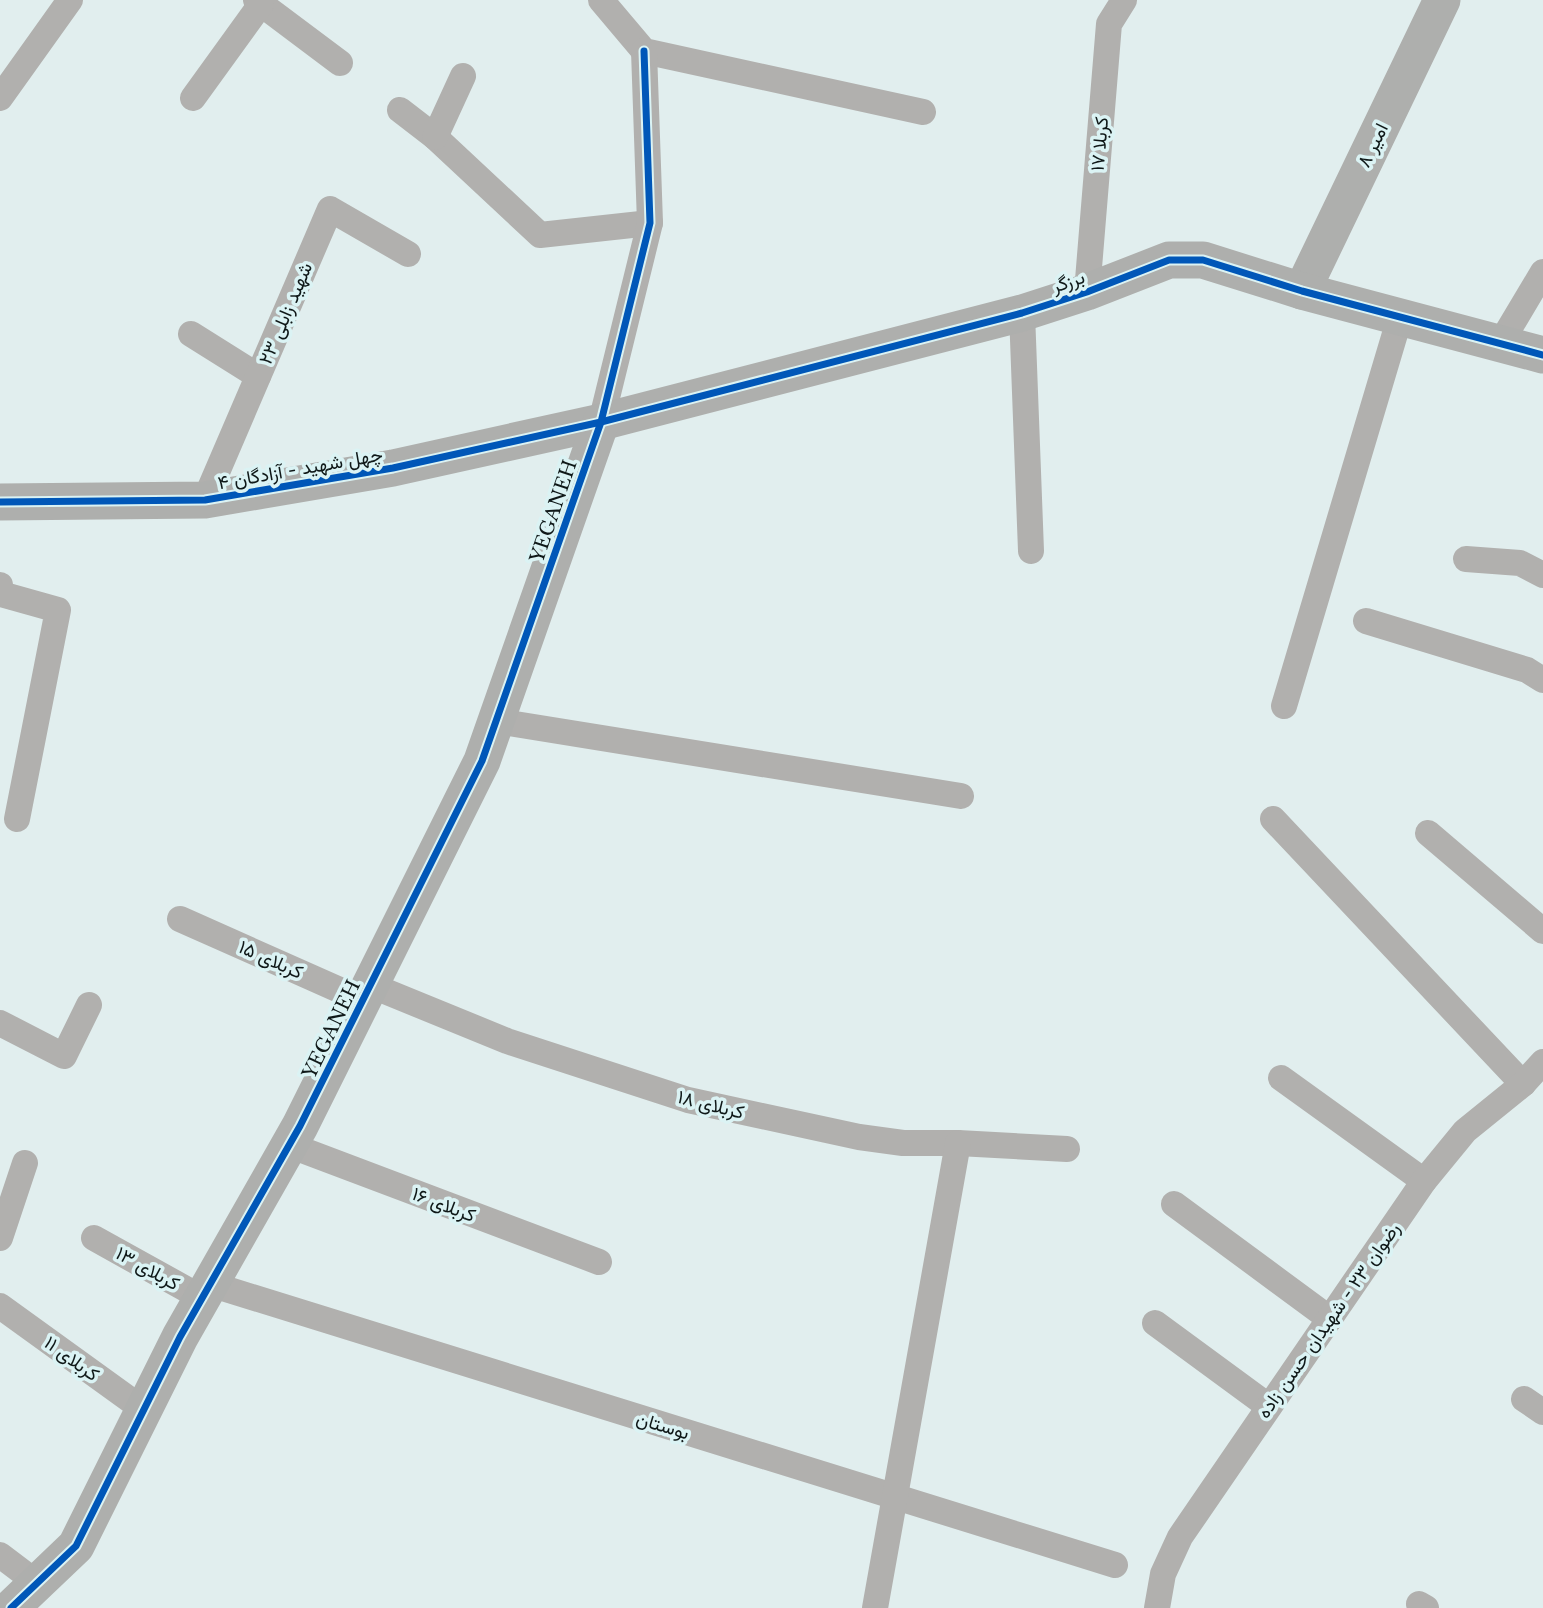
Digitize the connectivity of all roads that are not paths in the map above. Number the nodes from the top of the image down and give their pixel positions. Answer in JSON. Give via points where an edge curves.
{"nodes":[{"id":1,"x":70,"y":0,"type":"edge"},
{"id":2,"x":601,"y":0,"type":"edge"},
{"id":3,"x":1124,"y":0,"type":"edge"},
{"id":4,"x":1442,"y":0,"type":"edge"},
{"id":5,"x":258,"y":2,"type":"edge"},
{"id":6,"x":644,"y":51,"type":"junction"},
{"id":7,"x":340,"y":63,"type":"dead end"},
{"id":8,"x":463,"y":76,"type":"dead end"},
{"id":9,"x":0,"y":98,"type":"edge"},
{"id":10,"x":193,"y":98,"type":"dead end"},
{"id":11,"x":400,"y":110,"type":"dead end"},
{"id":12,"x":923,"y":112,"type":"dead end"},
{"id":13,"x":435,"y":137,"type":"junction"},
{"id":14,"x":650,"y":223,"type":"junction"},
{"id":15,"x":408,"y":254,"type":"dead end"},
{"id":16,"x":1543,"y":272,"type":"edge"},
{"id":17,"x":1302,"y":291,"type":"junction"},
{"id":18,"x":1087,"y":292,"type":"junction"},
{"id":19,"x":1022,"y":313,"type":"junction"},
{"id":20,"x":1400,"y":317,"type":"junction"},
{"id":21,"x":191,"y":334,"type":"dead end"},
{"id":22,"x":1500,"y":344,"type":"junction"},
{"id":23,"x":1543,"y":355,"type":"edge"},
{"id":24,"x":258,"y":376,"type":"junction"},
{"id":25,"x":601,"y":422,"type":"junction"},
{"id":26,"x":205,"y":500,"type":"junction"},
{"id":27,"x":0,"y":502,"type":"edge"},
{"id":28,"x":1031,"y":551,"type":"dead end"},
{"id":29,"x":1465,"y":559,"type":"dead end"},
{"id":30,"x":1543,"y":575,"type":"edge"},
{"id":31,"x":0,"y":585,"type":"edge"},
{"id":32,"x":1366,"y":621,"type":"dead end"},
{"id":33,"x":1538,"y":670,"type":"edge"},
{"id":34,"x":1284,"y":706,"type":"dead end"},
{"id":35,"x":496,"y":721,"type":"junction"},
{"id":36,"x":961,"y":796,"type":"dead end"},
{"id":37,"x":1273,"y":819,"type":"dead end"},
{"id":38,"x":17,"y":820,"type":"dead end"},
{"id":39,"x":1428,"y":833,"type":"dead end"},
{"id":40,"x":180,"y":919,"type":"dead end"},
{"id":41,"x":1543,"y":931,"type":"edge"},
{"id":42,"x":366,"y":993,"type":"junction"},
{"id":43,"x":89,"y":1005,"type":"dead end"},
{"id":44,"x":0,"y":1023,"type":"edge"},
{"id":45,"x":1543,"y":1062,"type":"edge"},
{"id":46,"x":1281,"y":1078,"type":"dead end"},
{"id":47,"x":1523,"y":1084,"type":"junction"},
{"id":48,"x":958,"y":1143,"type":"junction"},
{"id":49,"x":289,"y":1145,"type":"junction"},
{"id":50,"x":1068,"y":1149,"type":"dead end"},
{"id":51,"x":25,"y":1163,"type":"dead end"},
{"id":52,"x":1424,"y":1181,"type":"junction"},
{"id":53,"x":1174,"y":1204,"type":"dead end"},
{"id":54,"x":0,"y":1238,"type":"edge"},
{"id":55,"x":94,"y":1238,"type":"dead end"},
{"id":56,"x":599,"y":1262,"type":"dead end"},
{"id":57,"x":206,"y":1291,"type":"junction"},
{"id":58,"x":0,"y":1306,"type":"edge"},
{"id":59,"x":1330,"y":1320,"type":"junction"},
{"id":60,"x":1155,"y":1324,"type":"dead end"},
{"id":61,"x":1268,"y":1406,"type":"junction"},
{"id":62,"x":144,"y":1410,"type":"junction"},
{"id":63,"x":895,"y":1496,"type":"junction"},
{"id":64,"x":0,"y":1555,"type":"edge"},
{"id":65,"x":1115,"y":1565,"type":"dead end"},
{"id":66,"x":37,"y":1583,"type":"junction"},
{"id":67,"x":11,"y":1608,"type":"edge"},
{"id":68,"x":875,"y":1608,"type":"edge"},
{"id":69,"x":1157,"y":1608,"type":"edge"}],
"edges":[{"from":1,"to":9,"type":"street"},
{"from":2,"to":6,"type":"street"},
{"from":3,"to":18,"type":"street","name":"کربلا ۱۷","via":[[1109,24]]},
{"from":4,"to":17,"type":"street","name":"امیر ۸"},
{"from":5,"to":7,"type":"street"},
{"from":5,"to":10,"type":"street"},
{"from":6,"to":12,"type":"street"},
{"from":6,"to":14,"type":"street"},
{"from":8,"to":13,"type":"street"},
{"from":11,"to":13,"type":"street"},
{"from":13,"to":14,"type":"street","via":[[540,235]]},
{"from":14,"to":25,"type":"street"},
{"from":15,"to":24,"type":"street","name":"شهید زابلی ۲۳","via":[[330,209]]},
{"from":16,"to":22,"type":"street"},
{"from":17,"to":18,"type":"street","name":"برزگر","via":[[1203,260],[1185,259],[1169,260]]},
{"from":17,"to":20,"type":"street","name":"برزگر"},
{"from":18,"to":19,"type":"street","name":"برزگر"},
{"from":19,"to":25,"type":"street","name":"برزگر"},
{"from":19,"to":28,"type":"street"},
{"from":20,"to":22,"type":"street","name":"برزگر"},
{"from":20,"to":34,"type":"street"},
{"from":21,"to":24,"type":"street"},
{"from":22,"to":23,"type":"street","name":"برزگر"},
{"from":24,"to":26,"type":"street","name":"شهید زابلی ۲۳"},
{"from":25,"to":26,"type":"street","name":"چهل شهید - آزادگان ۴","via":[[393,468]]},
{"from":25,"to":35,"type":"street","name":"YEGANEH"},
{"from":26,"to":27,"type":"street","name":"چهل شهید - آزادگان ۴"},
{"from":29,"to":30,"type":"street","via":[[1520,563]]},
{"from":31,"to":38,"type":"street","via":[[1,594],[58,610]]},
{"from":32,"to":33,"type":"street"},
{"from":35,"to":36,"type":"street"},
{"from":35,"to":42,"type":"street","name":"YEGANEH","via":[[482,761]]},
{"from":37,"to":47,"type":"street"},
{"from":39,"to":41,"type":"street"},
{"from":40,"to":42,"type":"street","name":"کربلای ۱۵"},
{"from":42,"to":48,"type":"street","name":"کربلای ۱۸","via":[[688,1100],[859,1137]]},
{"from":42,"to":49,"type":"street","name":"YEGANEH"},
{"from":43,"to":44,"type":"street","via":[[64,1056]]},
{"from":45,"to":47,"type":"street","name":"رضوان ۲۳ - شهیدان حسن زاده"},
{"from":46,"to":52,"type":"street"},
{"from":47,"to":52,"type":"street","name":"رضوان ۲۳ - شهیدان حسن زاده","via":[[1465,1131]]},
{"from":48,"to":50,"type":"street","name":"کربلای ۱۸"},
{"from":48,"to":63,"type":"street"},
{"from":49,"to":56,"type":"street","name":"کربلای ۱۶"},
{"from":49,"to":57,"type":"street","name":"YEGANEH"},
{"from":51,"to":54,"type":"street"},
{"from":52,"to":59,"type":"street","name":"رضوان ۲۳ - شهیدان حسن زاده"},
{"from":53,"to":59,"type":"street"},
{"from":55,"to":57,"type":"street","name":"کربلای ۱۳"},
{"from":57,"to":62,"type":"street","name":"YEGANEH"},
{"from":57,"to":63,"type":"street","name":"بوستان"},
{"from":58,"to":62,"type":"street","name":"کربلای ۱۱"},
{"from":59,"to":61,"type":"street","name":"رضوان ۲۳ - شهیدان حسن زاده"},
{"from":60,"to":61,"type":"street"},
{"from":61,"to":69,"type":"street","name":"رضوان ۲۳ - شهیدان حسن زاده","via":[[1180,1537],[1163,1574]]},
{"from":62,"to":66,"type":"street","name":"YEGANEH","via":[[76,1546]]},
{"from":63,"to":65,"type":"street","name":"بوستان"},
{"from":63,"to":68,"type":"street"},
{"from":64,"to":66,"type":"street"},
{"from":66,"to":67,"type":"street","name":"YEGANEH"}]}
